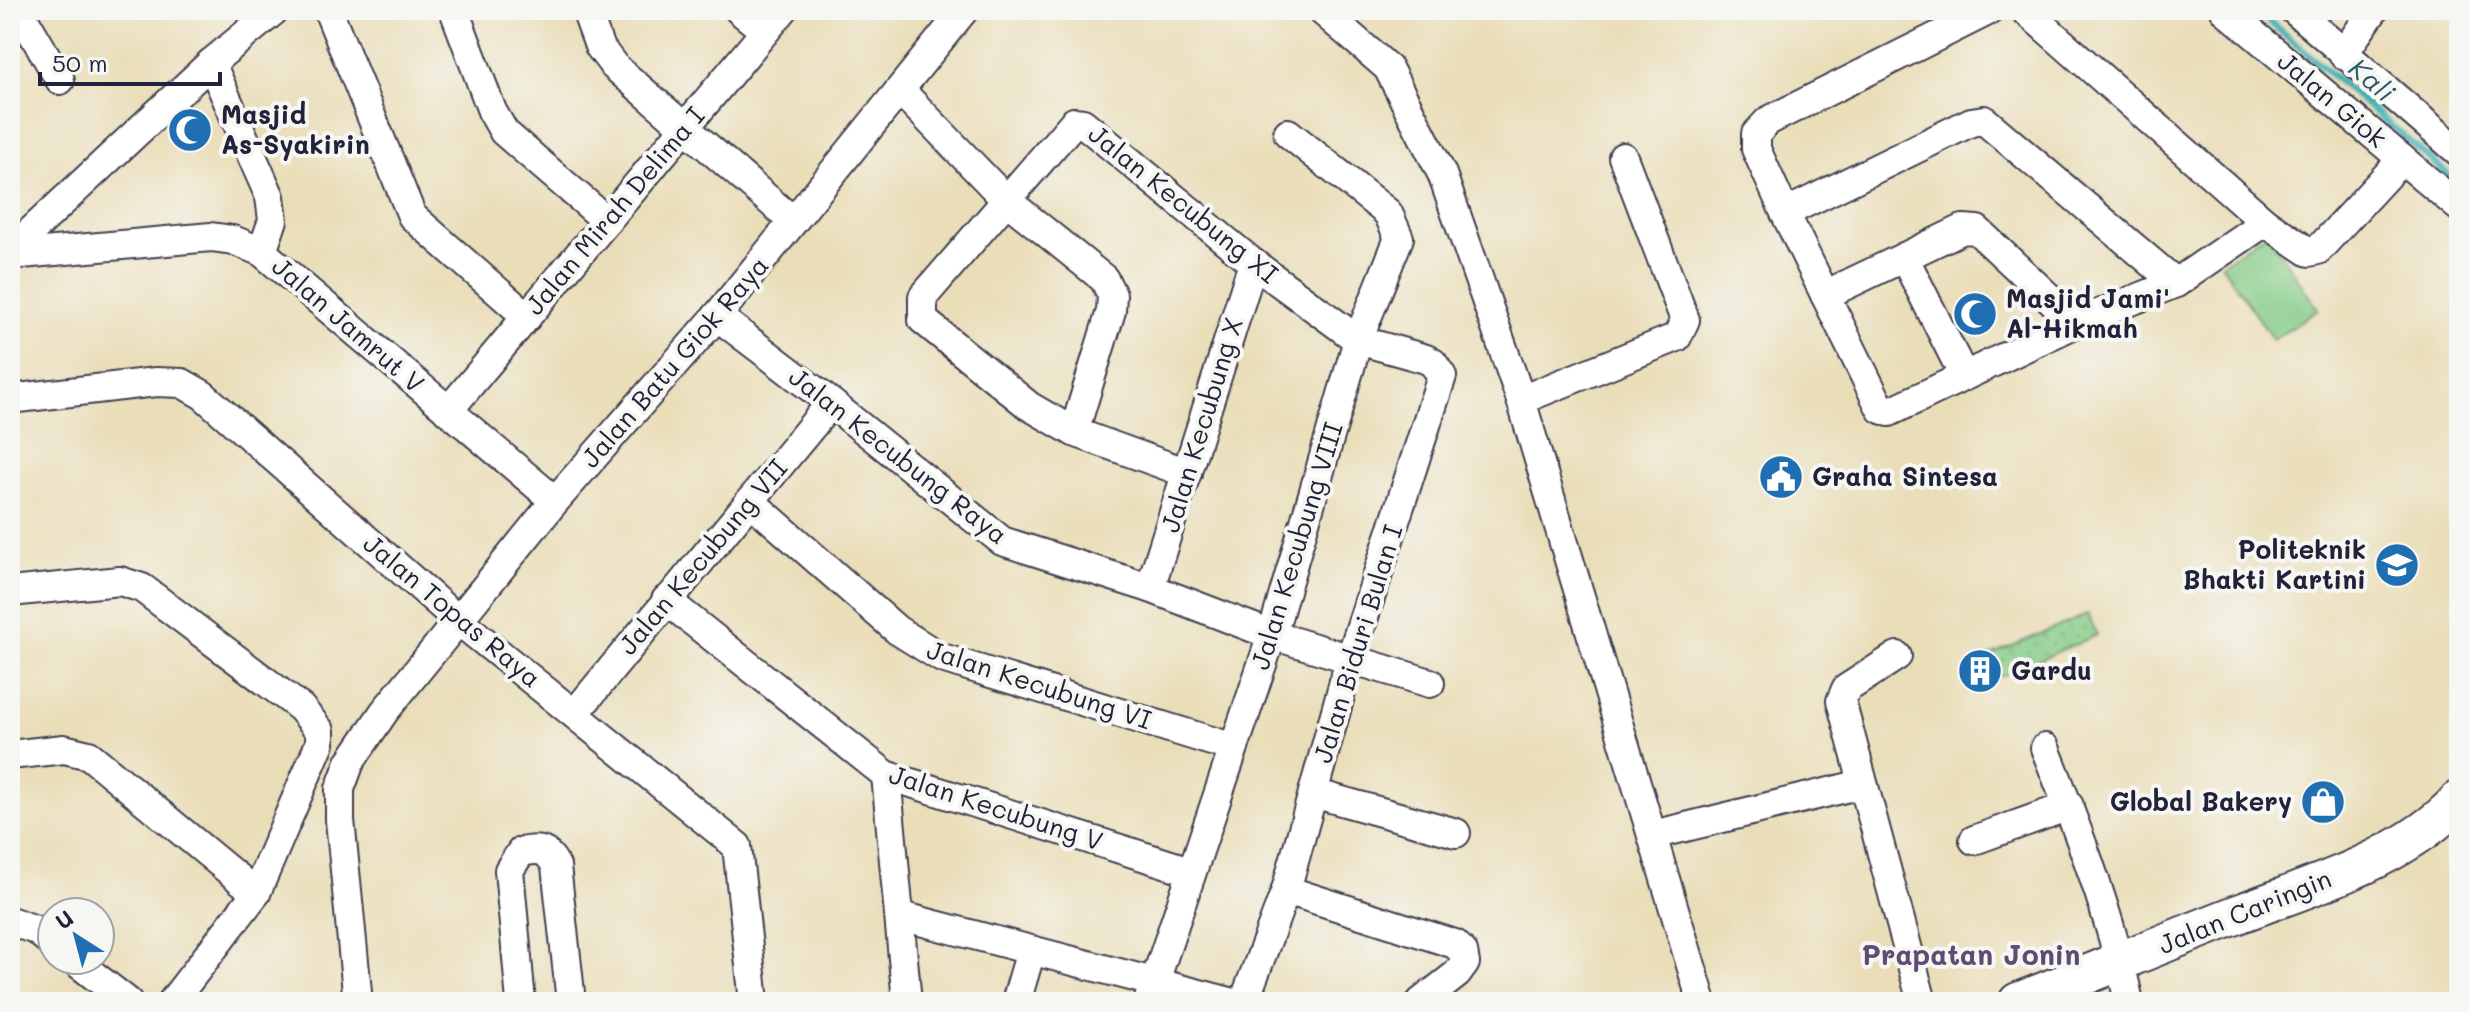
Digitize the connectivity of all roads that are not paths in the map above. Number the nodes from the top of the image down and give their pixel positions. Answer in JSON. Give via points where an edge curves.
{"nodes":[{"id":1,"x":19,"y":10,"type":"edge"},
{"id":2,"x":275,"y":10,"type":"edge"},
{"id":3,"x":328,"y":10,"type":"edge"},
{"id":4,"x":454,"y":10,"type":"edge"},
{"id":5,"x":586,"y":10,"type":"edge"},
{"id":6,"x":739,"y":10,"type":"edge"},
{"id":7,"x":964,"y":10,"type":"edge"},
{"id":8,"x":1321,"y":10,"type":"edge"},
{"id":9,"x":1990,"y":10,"type":"edge"},
{"id":10,"x":2025,"y":10,"type":"edge"},
{"id":11,"x":2225,"y":10,"type":"edge"},
{"id":12,"x":2294,"y":10,"type":"edge"},
{"id":13,"x":2374,"y":10,"type":"edge"},
{"id":14,"x":774,"y":20,"type":"edge"},
{"id":15,"x":2343,"y":54,"type":"junction"},
{"id":16,"x":211,"y":63,"type":"junction"},
{"id":17,"x":60,"y":80,"type":"dead end"},
{"id":18,"x":901,"y":91,"type":"junction"},
{"id":19,"x":684,"y":128,"type":"junction"},
{"id":20,"x":1288,"y":133,"type":"dead end"},
{"id":21,"x":2459,"y":152,"type":"edge"},
{"id":22,"x":1623,"y":157,"type":"dead end"},
{"id":23,"x":2402,"y":159,"type":"junction"},
{"id":24,"x":1006,"y":200,"type":"junction"},
{"id":25,"x":2459,"y":207,"type":"edge"},
{"id":26,"x":1785,"y":213,"type":"junction"},
{"id":27,"x":607,"y":221,"type":"junction"},
{"id":28,"x":793,"y":221,"type":"junction"},
{"id":29,"x":2265,"y":222,"type":"junction"},
{"id":30,"x":262,"y":252,"type":"junction"},
{"id":31,"x":10,"y":253,"type":"edge"},
{"id":32,"x":1904,"y":257,"type":"junction"},
{"id":33,"x":1253,"y":263,"type":"junction"},
{"id":34,"x":2176,"y":283,"type":"junction"},
{"id":35,"x":1825,"y":295,"type":"junction"},
{"id":36,"x":717,"y":316,"type":"junction"},
{"id":37,"x":527,"y":317,"type":"junction"},
{"id":38,"x":2076,"y":323,"type":"junction"},
{"id":39,"x":1358,"y":340,"type":"junction"},
{"id":40,"x":1964,"y":376,"type":"junction"},
{"id":41,"x":10,"y":399,"type":"edge"},
{"id":42,"x":1521,"y":400,"type":"junction"},
{"id":43,"x":831,"y":403,"type":"junction"},
{"id":44,"x":448,"y":411,"type":"junction"},
{"id":45,"x":1074,"y":432,"type":"junction"},
{"id":46,"x":1187,"y":473,"type":"junction"},
{"id":47,"x":555,"y":501,"type":"junction"},
{"id":48,"x":750,"y":501,"type":"junction"},
{"id":49,"x":1150,"y":588,"type":"junction"},
{"id":50,"x":10,"y":592,"type":"edge"},
{"id":51,"x":666,"y":600,"type":"junction"},
{"id":52,"x":459,"y":621,"type":"junction"},
{"id":53,"x":1272,"y":635,"type":"junction"},
{"id":54,"x":1897,"y":656,"type":"dead end"},
{"id":55,"x":1350,"y":660,"type":"junction"},
{"id":56,"x":1430,"y":683,"type":"dead end"},
{"id":57,"x":576,"y":712,"type":"junction"},
{"id":58,"x":1234,"y":748,"type":"junction"},
{"id":59,"x":2045,"y":748,"type":"dead end"},
{"id":60,"x":10,"y":755,"type":"edge"},
{"id":61,"x":886,"y":775,"type":"junction"},
{"id":62,"x":1862,"y":784,"type":"junction"},
{"id":63,"x":1313,"y":793,"type":"junction"},
{"id":64,"x":2459,"y":800,"type":"edge"},
{"id":65,"x":2069,"y":806,"type":"junction"},
{"id":66,"x":1456,"y":833,"type":"dead end"},
{"id":67,"x":1653,"y":835,"type":"junction"},
{"id":68,"x":1974,"y":840,"type":"dead end"},
{"id":69,"x":1190,"y":871,"type":"junction"},
{"id":70,"x":1286,"y":890,"type":"junction"},
{"id":71,"x":256,"y":893,"type":"junction"},
{"id":72,"x":901,"y":916,"type":"junction"},
{"id":73,"x":10,"y":921,"type":"edge"},
{"id":74,"x":36,"y":930,"type":"edge"},
{"id":75,"x":1031,"y":951,"type":"junction"},
{"id":76,"x":2120,"y":963,"type":"junction"},
{"id":77,"x":95,"y":976,"type":"edge"},
{"id":78,"x":1151,"y":993,"type":"edge"},
{"id":79,"x":128,"y":1002,"type":"edge"},
{"id":80,"x":172,"y":1002,"type":"edge"},
{"id":81,"x":358,"y":1002,"type":"edge"},
{"id":82,"x":521,"y":1002,"type":"edge"},
{"id":83,"x":571,"y":1002,"type":"edge"},
{"id":84,"x":754,"y":1002,"type":"edge"},
{"id":85,"x":907,"y":1002,"type":"edge"},
{"id":86,"x":1016,"y":1002,"type":"edge"},
{"id":87,"x":1230,"y":1002,"type":"edge"},
{"id":88,"x":1244,"y":1002,"type":"edge"},
{"id":89,"x":1421,"y":1002,"type":"edge"},
{"id":90,"x":1702,"y":1002,"type":"edge"},
{"id":91,"x":1922,"y":1002,"type":"edge"},
{"id":92,"x":2018,"y":1002,"type":"edge"},
{"id":93,"x":2129,"y":1002,"type":"edge"}],
"edges":[{"from":1,"to":17,"type":"street"},
{"from":2,"to":16,"type":"street"},
{"from":3,"to":37,"type":"street","via":[[412,216]]},
{"from":4,"to":27,"type":"street","via":[[504,132]]},
{"from":5,"to":19,"type":"street","via":[[606,57]]},
{"from":6,"to":14,"type":"street"},
{"from":7,"to":18,"type":"street","name":"Jalan Batu Giok Raya"},
{"from":8,"to":42,"type":"street","via":[[1388,68],[1420,127],[1442,174]]},
{"from":9,"to":26,"type":"street","via":[[1768,121],[1756,134],[1756,149]]},
{"from":10,"to":29,"type":"street"},
{"from":11,"to":23,"type":"street","name":"Jalan Giok"},
{"from":12,"to":15,"type":"street"},
{"from":13,"to":15,"type":"street"},
{"from":14,"to":19,"type":"street","name":"Jalan Mirah Delima I"},
{"from":15,"to":21,"type":"street"},
{"from":16,"to":30,"type":"street","via":[[270,197],[273,220]]},
{"from":16,"to":31,"type":"street"},
{"from":18,"to":24,"type":"street"},
{"from":18,"to":28,"type":"street","name":"Jalan Batu Giok Raya"},
{"from":19,"to":27,"type":"street","name":"Jalan Mirah Delima I"},
{"from":19,"to":28,"type":"street"},
{"from":20,"to":39,"type":"street","name":"Jalan Kecubung VIII","via":[[1388,213],[1396,227],[1399,238]]},
{"from":22,"to":42,"type":"street","via":[[1685,320],[1683,330],[1677,337]]},
{"from":23,"to":25,"type":"street","name":"Jalan Giok"},
{"from":23,"to":29,"type":"street","via":[[2318,250],[2299,248]]},
{"from":24,"to":33,"type":"street","name":"Jalan Kecubung XI","via":[[1066,127],[1083,123]]},
{"from":24,"to":45,"type":"street","via":[[1104,279],[1112,295]]},
{"from":24,"to":45,"type":"street","name":"Jalan Kecubung XI","via":[[923,297],[923,320],[1029,406]]},
{"from":26,"to":34,"type":"street","via":[[1984,120]]},
{"from":26,"to":35,"type":"street"},
{"from":27,"to":37,"type":"street","name":"Jalan Mirah Delima I"},
{"from":28,"to":36,"type":"street","name":"Jalan Batu Giok Raya"},
{"from":29,"to":34,"type":"street"},
{"from":30,"to":31,"type":"street","name":"Jalan Jamrut V","via":[[211,237]]},
{"from":30,"to":44,"type":"street","name":"Jalan Jamrut V"},
{"from":32,"to":35,"type":"street"},
{"from":32,"to":38,"type":"street","via":[[1963,229],[1977,230]]},
{"from":32,"to":40,"type":"street"},
{"from":33,"to":39,"type":"street","name":"Jalan Kecubung XI"},
{"from":33,"to":46,"type":"street","name":"Jalan Kecubung X"},
{"from":34,"to":38,"type":"street"},
{"from":35,"to":40,"type":"street","via":[[1881,409],[1889,412]]},
{"from":36,"to":43,"type":"street","name":"Jalan Kecubung Raya"},
{"from":36,"to":47,"type":"street","name":"Jalan Batu Giok Raya"},
{"from":37,"to":44,"type":"street","name":"Jalan Mirah Delima I"},
{"from":38,"to":40,"type":"street"},
{"from":39,"to":53,"type":"street","name":"Jalan Kecubung VIII"},
{"from":39,"to":55,"type":"street","name":"Jalan Biduri Bulan I","via":[[1426,359],[1442,376]]},
{"from":41,"to":52,"type":"street","name":"Jalan Topas Raya","via":[[182,383],[203,395]]},
{"from":42,"to":67,"type":"street"},
{"from":43,"to":48,"type":"street","name":"Jalan Kecubung VII"},
{"from":43,"to":49,"type":"street","name":"Jalan Kecubung Raya","via":[[1002,541]]},
{"from":44,"to":47,"type":"street","name":"Jalan Jamrut V"},
{"from":45,"to":46,"type":"street","name":"Jalan Kecubung XI"},
{"from":46,"to":49,"type":"street","name":"Jalan Kecubung X"},
{"from":47,"to":52,"type":"street","name":"Jalan Batu Giok Raya"},
{"from":48,"to":51,"type":"street","name":"Jalan Kecubung VII"},
{"from":48,"to":58,"type":"street","name":"Jalan Kecubung VI","via":[[897,630],[942,658]]},
{"from":49,"to":53,"type":"street","name":"Jalan Kecubung Raya"},
{"from":50,"to":71,"type":"street","via":[[120,581],[142,588],[313,719],[320,743]]},
{"from":51,"to":57,"type":"street","name":"Jalan Kecubung VII"},
{"from":51,"to":61,"type":"street","name":"Jalan Kecubung V"},
{"from":52,"to":57,"type":"street","name":"Jalan Topas Raya"},
{"from":52,"to":81,"type":"street","name":"Jalan Batu Giok Raya","via":[[384,712],[350,762],[340,789]]},
{"from":53,"to":55,"type":"street","name":"Jalan Kecubung Raya"},
{"from":53,"to":58,"type":"street","name":"Jalan Kecubung VIII"},
{"from":54,"to":62,"type":"street","via":[[1846,689],[1841,701]]},
{"from":55,"to":56,"type":"street","name":"Jalan Kecubung Raya"},
{"from":55,"to":63,"type":"street","name":"Jalan Biduri Bulan I"},
{"from":57,"to":84,"type":"street","name":"Jalan Topas Raya","via":[[737,846]]},
{"from":58,"to":69,"type":"street","name":"Jalan Kecubung VIII"},
{"from":59,"to":65,"type":"street"},
{"from":60,"to":71,"type":"street","via":[[64,749],[89,755]]},
{"from":61,"to":69,"type":"street","name":"Jalan Kecubung V"},
{"from":61,"to":72,"type":"street"},
{"from":62,"to":67,"type":"street"},
{"from":62,"to":91,"type":"street"},
{"from":63,"to":66,"type":"street"},
{"from":63,"to":70,"type":"street","name":"Jalan Biduri Bulan I"},
{"from":64,"to":76,"type":"main road","name":"Jalan Caringin","via":[[2441,819],[2398,847]]},
{"from":65,"to":68,"type":"street"},
{"from":65,"to":76,"type":"street"},
{"from":67,"to":90,"type":"street"},
{"from":69,"to":78,"type":"street","name":"Jalan Kecubung VIII"},
{"from":70,"to":88,"type":"street","name":"Jalan Biduri Bulan I"},
{"from":70,"to":89,"type":"street","via":[[1455,944],[1465,963]]},
{"from":71,"to":80,"type":"street"},
{"from":72,"to":75,"type":"street"},
{"from":72,"to":85,"type":"street"},
{"from":73,"to":74,"type":"street"},
{"from":75,"to":78,"type":"street"},
{"from":75,"to":86,"type":"street"},
{"from":76,"to":92,"type":"main road","name":"Jalan Caringin"},
{"from":76,"to":93,"type":"street"},
{"from":77,"to":79,"type":"street"},
{"from":78,"to":87,"type":"street"},
{"from":82,"to":83,"type":"street","via":[[509,870],[521,852],[538,848],[556,866]]}]}
